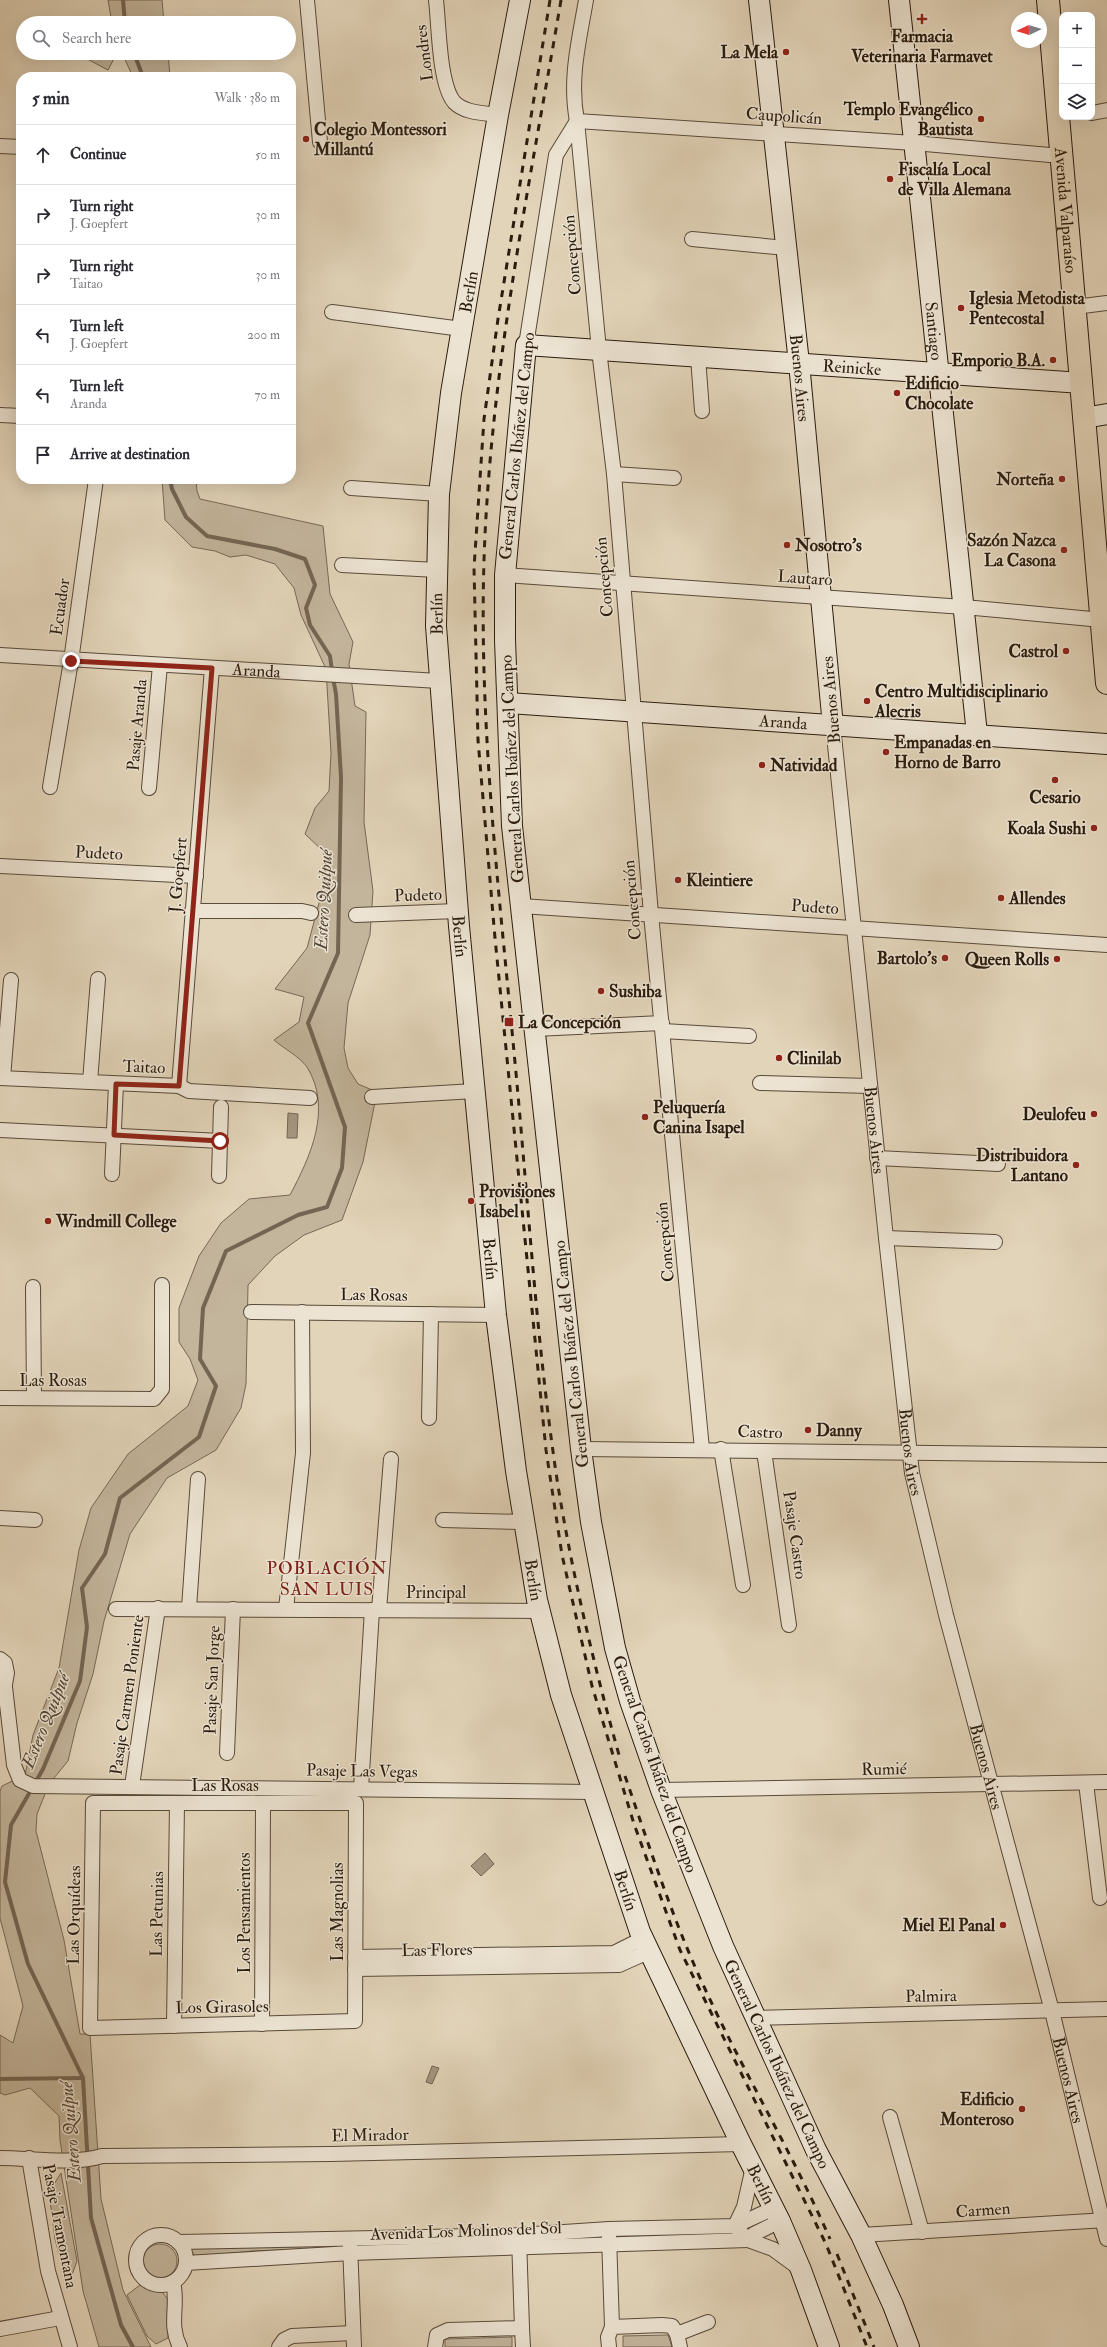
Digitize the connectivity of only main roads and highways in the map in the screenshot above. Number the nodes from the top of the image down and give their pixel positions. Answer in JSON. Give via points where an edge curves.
{"nodes":[{"id":1,"x":1048,"y":0,"type":"edge"},
{"id":2,"x":1059,"y":87,"type":"edge"},
{"id":3,"x":1063,"y":120,"type":"edge"},
{"id":4,"x":1102,"y":574,"type":"edge"},
{"id":5,"x":1107,"y":683,"type":"edge"}],
"edges":[{"from":1,"to":2,"type":"main road","name":"Avenida Valparaíso"},
{"from":3,"to":4,"type":"main road","name":"Avenida Valparaíso","via":[[1061,156],[1084,418]]},
{"from":4,"to":5,"type":"main road","name":"Avenida Valparaíso","via":[[1102,620]]}]}
